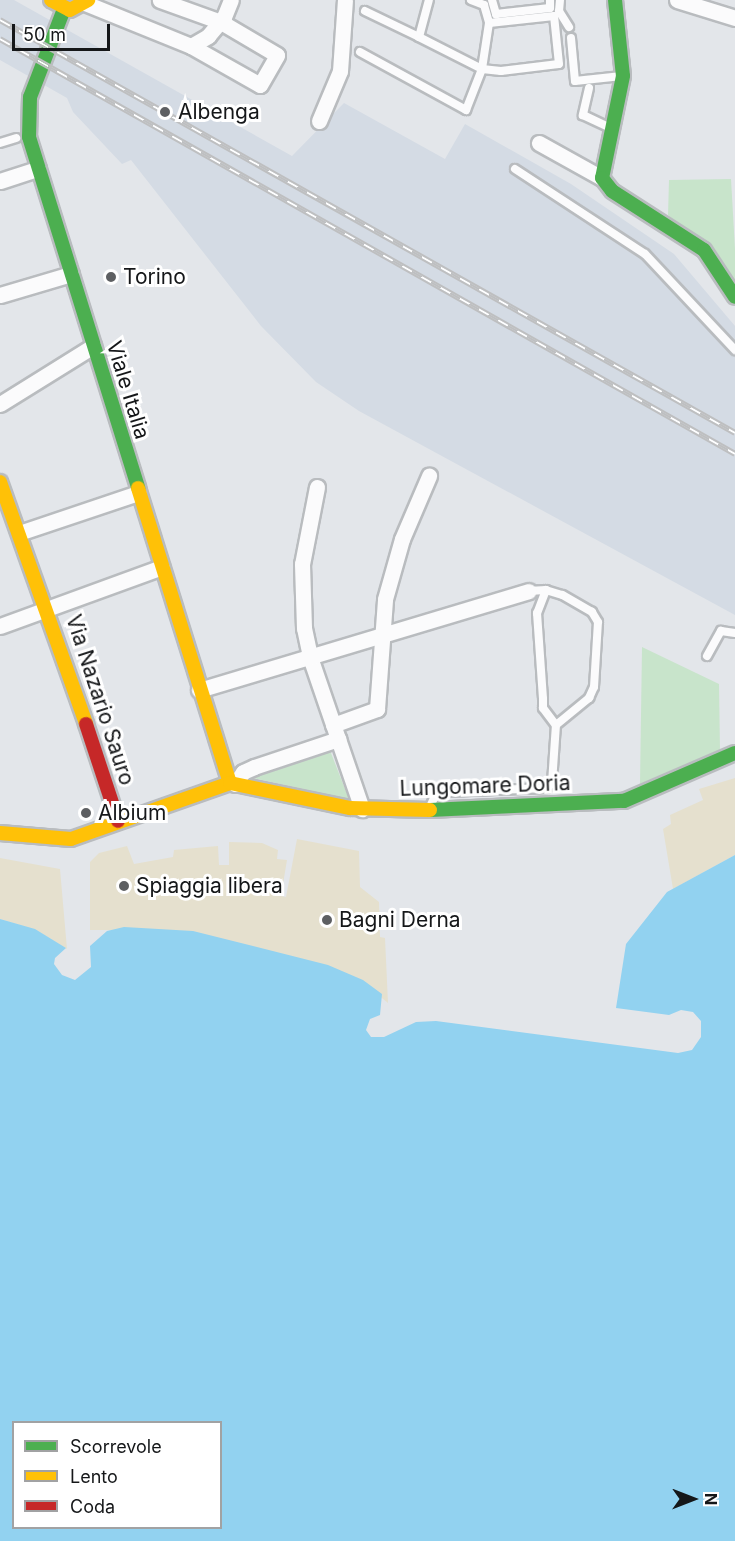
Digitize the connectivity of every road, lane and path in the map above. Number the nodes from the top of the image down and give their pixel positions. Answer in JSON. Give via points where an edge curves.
{"nodes":[{"id":1,"x":51,"y":0,"type":"edge"},
{"id":2,"x":160,"y":0,"type":"edge"},
{"id":3,"x":231,"y":0,"type":"edge"},
{"id":4,"x":345,"y":0,"type":"edge"},
{"id":5,"x":429,"y":0,"type":"edge"},
{"id":6,"x":471,"y":0,"type":"edge"},
{"id":7,"x":492,"y":0,"type":"edge"},
{"id":8,"x":550,"y":0,"type":"edge"},
{"id":9,"x":560,"y":0,"type":"edge"},
{"id":10,"x":615,"y":0,"type":"edge"},
{"id":11,"x":677,"y":0,"type":"edge"},
{"id":12,"x":86,"y":2,"type":"edge"},
{"id":13,"x":64,"y":9,"type":"junction"},
{"id":14,"x":365,"y":11,"type":"dead end"},
{"id":15,"x":735,"y":18,"type":"edge"},
{"id":16,"x":221,"y":22,"type":"junction"},
{"id":17,"x":489,"y":23,"type":"junction"},
{"id":18,"x":568,"y":27,"type":"dead end"},
{"id":19,"x":420,"y":37,"type":"junction"},
{"id":20,"x":571,"y":38,"type":"dead end"},
{"id":21,"x":191,"y":46,"type":"junction"},
{"id":22,"x":360,"y":52,"type":"dead end"},
{"id":23,"x":482,"y":69,"type":"junction"},
{"id":24,"x":623,"y":76,"type":"junction"},
{"id":25,"x":589,"y":88,"type":"dead end"},
{"id":26,"x":319,"y":121,"type":"dead end"},
{"id":27,"x":610,"y":128,"type":"junction"},
{"id":28,"x":16,"y":138,"type":"dead end"},
{"id":29,"x":0,"y":143,"type":"edge"},
{"id":30,"x":539,"y":143,"type":"dead end"},
{"id":31,"x":38,"y":169,"type":"junction"},
{"id":32,"x":515,"y":169,"type":"dead end"},
{"id":33,"x":602,"y":178,"type":"junction"},
{"id":34,"x":0,"y":181,"type":"edge"},
{"id":35,"x":71,"y":274,"type":"junction"},
{"id":36,"x":0,"y":295,"type":"edge"},
{"id":37,"x":735,"y":297,"type":"edge"},
{"id":38,"x":93,"y":346,"type":"junction"},
{"id":39,"x":735,"y":350,"type":"edge"},
{"id":40,"x":0,"y":404,"type":"edge"},
{"id":41,"x":429,"y":476,"type":"dead end"},
{"id":42,"x":0,"y":482,"type":"edge"},
{"id":43,"x":317,"y":487,"type":"dead end"},
{"id":44,"x":138,"y":493,"type":"junction"},
{"id":45,"x":19,"y":533,"type":"junction"},
{"id":46,"x":162,"y":567,"type":"junction"},
{"id":47,"x":546,"y":590,"type":"junction"},
{"id":48,"x":528,"y":591,"type":"joint"},
{"id":49,"x":48,"y":609,"type":"junction"},
{"id":50,"x":0,"y":626,"type":"edge"},
{"id":51,"x":735,"y":633,"type":"edge"},
{"id":52,"x":385,"y":634,"type":"junction"},
{"id":53,"x":707,"y":656,"type":"dead end"},
{"id":54,"x":310,"y":657,"type":"junction"},
{"id":55,"x":199,"y":690,"type":"junction"},
{"id":56,"x":556,"y":725,"type":"junction"},
{"id":57,"x":335,"y":732,"type":"junction"},
{"id":58,"x":735,"y":753,"type":"edge"},
{"id":59,"x":232,"y":784,"type":"junction"},
{"id":60,"x":362,"y":809,"type":"junction"},
{"id":61,"x":428,"y":810,"type":"junction"},
{"id":62,"x":118,"y":821,"type":"junction"},
{"id":63,"x":0,"y":833,"type":"edge"}],
"edges":[{"from":1,"to":13,"type":"street"},
{"from":2,"to":16,"type":"street"},
{"from":3,"to":16,"type":"street"},
{"from":4,"to":26,"type":"street","via":[[340,71]]},
{"from":5,"to":19,"type":"lane"},
{"from":6,"to":17,"type":"lane","via":[[484,5]]},
{"from":7,"to":8,"type":"lane","via":[[496,14],[550,8]]},
{"from":9,"to":18,"type":"lane","via":[[559,11]]},
{"from":10,"to":24,"type":"street"},
{"from":11,"to":15,"type":"street"},
{"from":12,"to":13,"type":"street"},
{"from":12,"to":21,"type":"street"},
{"from":13,"to":31,"type":"street","name":"Viale Italia","via":[[30,97],[29,137]]},
{"from":14,"to":19,"type":"lane"},
{"from":16,"to":21,"type":"street"},
{"from":16,"to":21,"type":"street","via":[[277,55],[261,85]]},
{"from":17,"to":23,"type":"lane"},
{"from":17,"to":23,"type":"lane","via":[[554,16],[559,64],[501,71]]},
{"from":19,"to":23,"type":"lane"},
{"from":20,"to":24,"type":"lane","via":[[575,81]]},
{"from":22,"to":23,"type":"lane","via":[[466,110]]},
{"from":24,"to":27,"type":"street"},
{"from":25,"to":27,"type":"lane","via":[[583,115]]},
{"from":27,"to":33,"type":"street"},
{"from":28,"to":29,"type":"lane"},
{"from":30,"to":33,"type":"street"},
{"from":31,"to":34,"type":"street"},
{"from":31,"to":35,"type":"street","name":"Viale Italia"},
{"from":32,"to":39,"type":"lane","via":[[645,254]]},
{"from":33,"to":37,"type":"street","via":[[612,191],[704,250]]},
{"from":35,"to":36,"type":"street"},
{"from":35,"to":38,"type":"street","name":"Viale Italia"},
{"from":38,"to":40,"type":"street"},
{"from":38,"to":44,"type":"street","name":"Viale Italia"},
{"from":41,"to":52,"type":"street","via":[[402,539],[385,599]]},
{"from":42,"to":45,"type":"street","name":"Via Nazario Sauro"},
{"from":43,"to":54,"type":"street","via":[[302,564],[304,628]]},
{"from":44,"to":45,"type":"street"},
{"from":44,"to":46,"type":"street","name":"Viale Italia"},
{"from":45,"to":49,"type":"street","name":"Via Nazario Sauro"},
{"from":46,"to":49,"type":"street"},
{"from":46,"to":55,"type":"street","name":"Viale Italia"},
{"from":47,"to":48,"type":"lane"},
{"from":47,"to":56,"type":"lane","via":[[537,613],[543,708]]},
{"from":47,"to":56,"type":"lane","via":[[592,612],[598,622],[594,687],[589,698]]},
{"from":48,"to":52,"type":"street"},
{"from":49,"to":50,"type":"street"},
{"from":49,"to":62,"type":"street","name":"Via Nazario Sauro"},
{"from":51,"to":53,"type":"lane","via":[[721,631]]},
{"from":52,"to":54,"type":"street"},
{"from":52,"to":57,"type":"street","via":[[377,709]]},
{"from":54,"to":55,"type":"street"},
{"from":54,"to":57,"type":"street"},
{"from":55,"to":59,"type":"street","name":"Viale Italia"},
{"from":56,"to":61,"type":"lane","via":[[556,774],[547,788],[446,792],[434,798]]},
{"from":57,"to":59,"type":"street","via":[[243,772]]},
{"from":57,"to":60,"type":"street"},
{"from":58,"to":61,"type":"street","name":"Lungomare Doria","via":[[624,801]]},
{"from":59,"to":60,"type":"street","name":"Lungomare Doria"},
{"from":59,"to":62,"type":"street","name":"Via Nazario Sauro"},
{"from":60,"to":61,"type":"street","name":"Lungomare Doria"},
{"from":62,"to":63,"type":"street","via":[[71,839]]}]}
